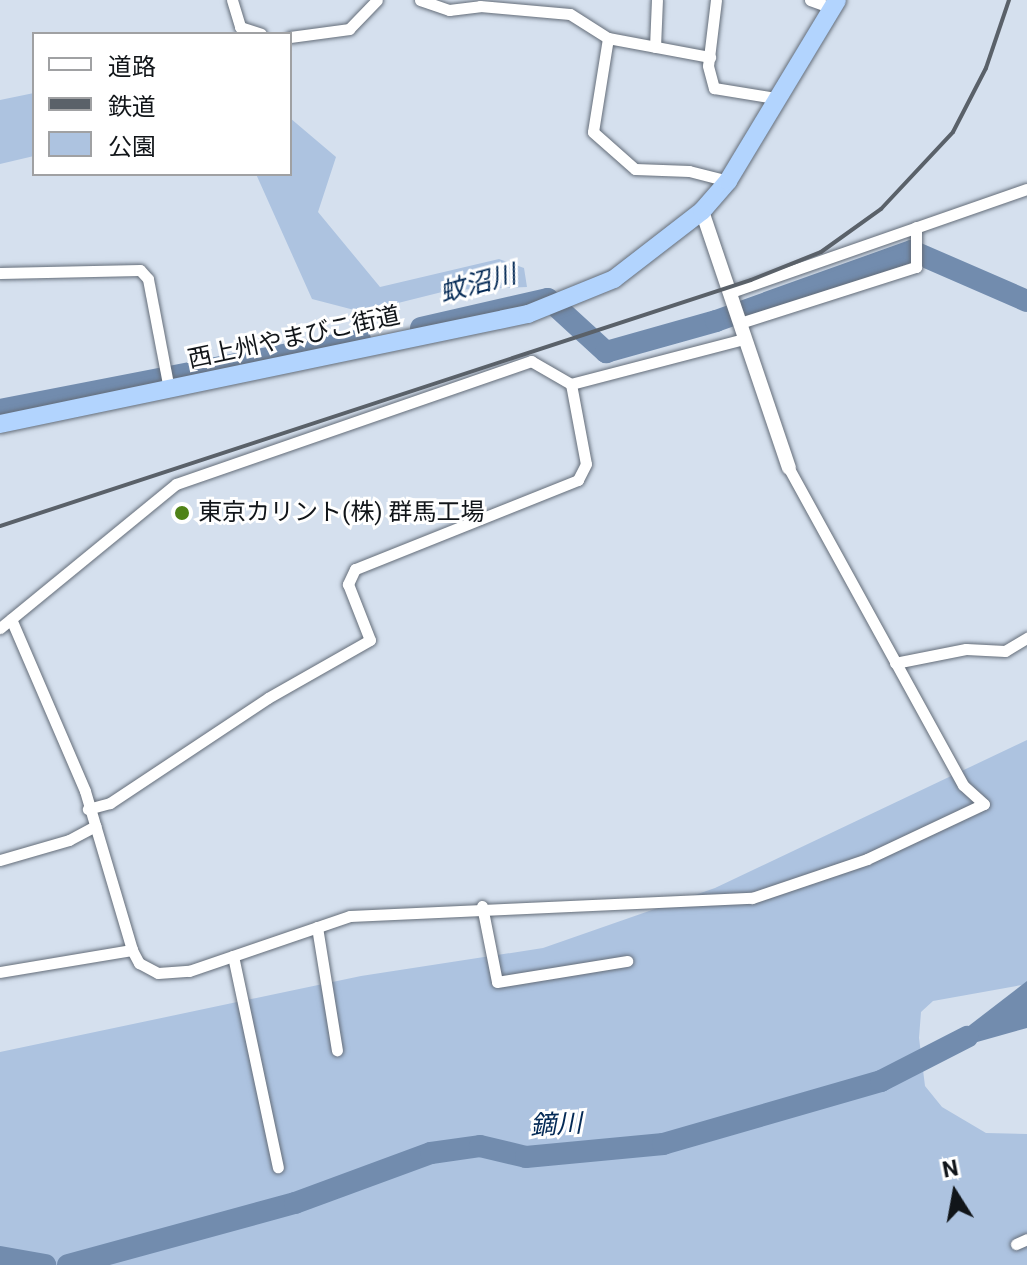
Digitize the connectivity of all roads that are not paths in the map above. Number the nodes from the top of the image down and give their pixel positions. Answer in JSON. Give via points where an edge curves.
{"nodes":[{"id":1,"x":232,"y":0,"type":"edge"},
{"id":2,"x":377,"y":0,"type":"edge"},
{"id":3,"x":420,"y":0,"type":"edge"},
{"id":4,"x":657,"y":0,"type":"edge"},
{"id":5,"x":716,"y":0,"type":"edge"},
{"id":6,"x":810,"y":0,"type":"edge"},
{"id":7,"x":834,"y":4,"type":"edge"},
{"id":8,"x":255,"y":32,"type":"edge"},
{"id":9,"x":292,"y":37,"type":"edge"},
{"id":10,"x":608,"y":38,"type":"junction"},
{"id":11,"x":655,"y":47,"type":"junction"},
{"id":12,"x":710,"y":57,"type":"junction"},
{"id":13,"x":775,"y":98,"type":"junction"},
{"id":14,"x":728,"y":181,"type":"junction"},
{"id":15,"x":1027,"y":189,"type":"edge"},
{"id":16,"x":702,"y":211,"type":"junction"},
{"id":17,"x":917,"y":232,"type":"junction"},
{"id":18,"x":0,"y":273,"type":"edge"},
{"id":19,"x":731,"y":292,"type":"junction"},
{"id":20,"x":740,"y":323,"type":"junction"},
{"id":21,"x":744,"y":339,"type":"junction"},
{"id":22,"x":167,"y":381,"type":"junction"},
{"id":23,"x":571,"y":384,"type":"junction"},
{"id":24,"x":0,"y":424,"type":"edge"},
{"id":25,"x":789,"y":468,"type":"joint"},
{"id":26,"x":11,"y":619,"type":"junction"},
{"id":27,"x":0,"y":628,"type":"edge"},
{"id":28,"x":1027,"y":638,"type":"edge"},
{"id":29,"x":895,"y":663,"type":"junction"},
{"id":30,"x":88,"y":809,"type":"junction"},
{"id":31,"x":95,"y":826,"type":"junction"},
{"id":32,"x":0,"y":860,"type":"edge"},
{"id":33,"x":482,"y":906,"type":"junction"},
{"id":34,"x":317,"y":927,"type":"junction"},
{"id":35,"x":132,"y":950,"type":"junction"},
{"id":36,"x":233,"y":956,"type":"junction"},
{"id":37,"x":627,"y":961,"type":"dead end"},
{"id":38,"x":0,"y":972,"type":"edge"},
{"id":39,"x":337,"y":1050,"type":"dead end"},
{"id":40,"x":278,"y":1167,"type":"dead end"}],
"edges":[{"from":1,"to":8,"type":"street","via":[[240,27]]},
{"from":2,"to":9,"type":"street","via":[[349,29]]},
{"from":3,"to":10,"type":"street","via":[[449,10],[480,6],[570,14]]},
{"from":4,"to":11,"type":"street"},
{"from":5,"to":12,"type":"street"},
{"from":6,"to":7,"type":"street"},
{"from":7,"to":13,"type":"highway","name":"西上州やまびこ街道"},
{"from":10,"to":11,"type":"street"},
{"from":10,"to":14,"type":"street","via":[[593,132],[635,169],[689,171]]},
{"from":11,"to":12,"type":"street"},
{"from":12,"to":13,"type":"street","via":[[714,88]]},
{"from":13,"to":14,"type":"highway","name":"西上州やまびこ街道"},
{"from":14,"to":16,"type":"highway","name":"西上州やまびこ街道"},
{"from":15,"to":17,"type":"street"},
{"from":16,"to":19,"type":"street"},
{"from":16,"to":22,"type":"highway","name":"西上州やまびこ街道","via":[[636,265],[568,302]]},
{"from":17,"to":19,"type":"street"},
{"from":17,"to":20,"type":"street","via":[[916,267]]},
{"from":18,"to":22,"type":"street","via":[[140,270],[148,279]]},
{"from":19,"to":20,"type":"street"},
{"from":20,"to":21,"type":"street"},
{"from":21,"to":23,"type":"street"},
{"from":21,"to":25,"type":"street"},
{"from":22,"to":24,"type":"highway","name":"西上州やまびこ街道"},
{"from":23,"to":26,"type":"street","via":[[531,361],[176,484]]},
{"from":23,"to":30,"type":"street","via":[[586,464],[578,480],[355,569],[348,584],[370,640],[268,698],[110,803]]},
{"from":25,"to":29,"type":"street"},
{"from":26,"to":27,"type":"street"},
{"from":26,"to":30,"type":"street"},
{"from":28,"to":29,"type":"street","via":[[1005,651],[966,649]]},
{"from":29,"to":33,"type":"street","via":[[963,785],[984,804],[867,859],[752,898]]},
{"from":30,"to":31,"type":"street"},
{"from":31,"to":32,"type":"street"},
{"from":31,"to":35,"type":"street"},
{"from":33,"to":34,"type":"street","via":[[350,916]]},
{"from":33,"to":37,"type":"street","via":[[497,982]]},
{"from":34,"to":36,"type":"street"},
{"from":34,"to":39,"type":"street"},
{"from":35,"to":36,"type":"street","via":[[142,965],[169,974]]},
{"from":35,"to":38,"type":"street"},
{"from":36,"to":40,"type":"street"}]}
